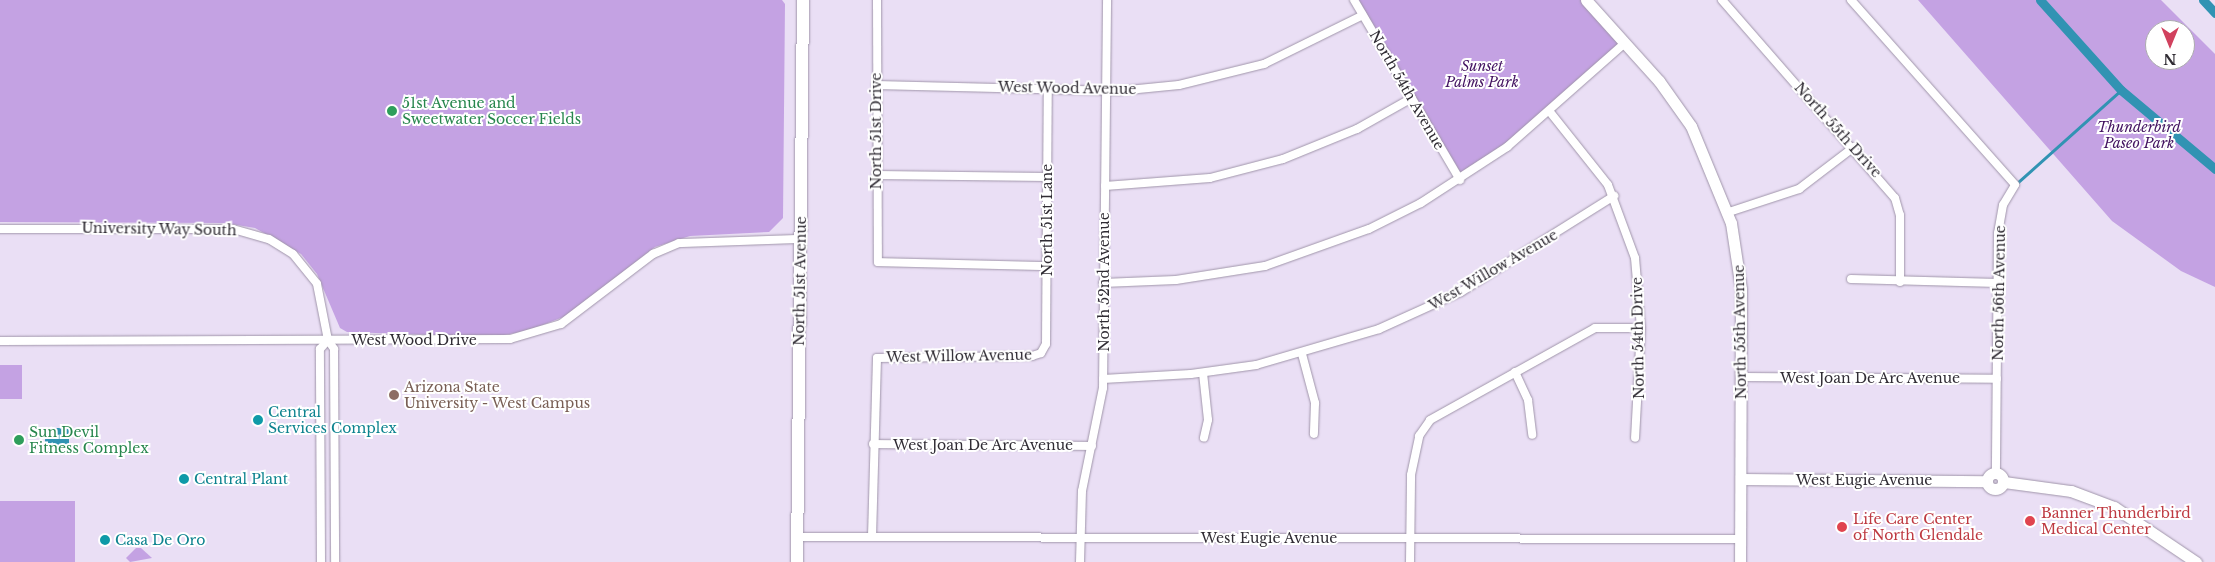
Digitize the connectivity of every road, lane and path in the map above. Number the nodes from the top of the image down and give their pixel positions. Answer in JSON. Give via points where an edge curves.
{"nodes":[{"id":1,"x":803,"y":0,"type":"edge"},
{"id":2,"x":877,"y":0,"type":"edge"},
{"id":3,"x":1107,"y":0,"type":"edge"},
{"id":4,"x":1354,"y":0,"type":"edge"},
{"id":5,"x":1586,"y":0,"type":"edge"},
{"id":6,"x":1722,"y":0,"type":"edge"},
{"id":7,"x":1851,"y":0,"type":"edge"},
{"id":8,"x":1364,"y":16,"type":"junction"},
{"id":9,"x":1624,"y":44,"type":"junction"},
{"id":10,"x":876,"y":85,"type":"junction"},
{"id":11,"x":1048,"y":86,"type":"junction"},
{"id":12,"x":1106,"y":90,"type":"junction"},
{"id":13,"x":1412,"y":98,"type":"junction"},
{"id":14,"x":1550,"y":112,"type":"junction"},
{"id":15,"x":1854,"y":148,"type":"junction"},
{"id":16,"x":876,"y":175,"type":"junction"},
{"id":17,"x":1046,"y":177,"type":"junction"},
{"id":18,"x":1460,"y":180,"type":"junction"},
{"id":19,"x":1105,"y":186,"type":"junction"},
{"id":20,"x":1614,"y":196,"type":"junction"},
{"id":21,"x":1728,"y":212,"type":"junction"},
{"id":22,"x":0,"y":229,"type":"edge"},
{"id":23,"x":800,"y":239,"type":"junction"},
{"id":24,"x":1046,"y":266,"type":"junction"},
{"id":25,"x":1851,"y":279,"type":"dead end"},
{"id":26,"x":1900,"y":282,"type":"junction"},
{"id":27,"x":1103,"y":283,"type":"junction"},
{"id":28,"x":1998,"y":283,"type":"junction"},
{"id":29,"x":1641,"y":328,"type":"junction"},
{"id":30,"x":328,"y":340,"type":"junction"},
{"id":31,"x":0,"y":341,"type":"edge"},
{"id":32,"x":1041,"y":353,"type":"joint"},
{"id":33,"x":1302,"y":354,"type":"junction"},
{"id":34,"x":1515,"y":372,"type":"junction"},
{"id":35,"x":1203,"y":373,"type":"junction"},
{"id":36,"x":1742,"y":377,"type":"junction"},
{"id":37,"x":1103,"y":379,"type":"junction"},
{"id":38,"x":1997,"y":379,"type":"junction"},
{"id":39,"x":1314,"y":434,"type":"dead end"},
{"id":40,"x":1532,"y":435,"type":"dead end"},
{"id":41,"x":1204,"y":438,"type":"dead end"},
{"id":42,"x":1635,"y":438,"type":"dead end"},
{"id":43,"x":873,"y":444,"type":"junction"},
{"id":44,"x":1092,"y":446,"type":"junction"},
{"id":45,"x":1996,"y":478,"type":"junction"},
{"id":46,"x":1741,"y":479,"type":"junction"},
{"id":47,"x":797,"y":537,"type":"junction"},
{"id":48,"x":872,"y":537,"type":"junction"},
{"id":49,"x":1080,"y":538,"type":"junction"},
{"id":50,"x":1410,"y":538,"type":"junction"},
{"id":51,"x":1740,"y":539,"type":"junction"},
{"id":52,"x":321,"y":562,"type":"edge"},
{"id":53,"x":335,"y":562,"type":"edge"},
{"id":54,"x":797,"y":562,"type":"edge"},
{"id":55,"x":1080,"y":562,"type":"edge"},
{"id":56,"x":1410,"y":562,"type":"edge"},
{"id":57,"x":1740,"y":562,"type":"edge"},
{"id":58,"x":2196,"y":562,"type":"edge"}],
"edges":[{"from":1,"to":23,"type":"main road","name":"North 51st Avenue"},
{"from":2,"to":10,"type":"street","name":"North 51st Drive"},
{"from":3,"to":12,"type":"street","name":"North 52nd Avenue"},
{"from":4,"to":8,"type":"street","name":"North 54th Avenue"},
{"from":5,"to":9,"type":"street","name":"North 55th Avenue"},
{"from":6,"to":15,"type":"street","name":"North 55th Drive"},
{"from":7,"to":28,"type":"street","name":"North 56th Avenue","via":[[2015,184],[2001,214]]},
{"from":8,"to":12,"type":"street","name":"West Wood Avenue","via":[[1317,41],[1240,72],[1179,85]]},
{"from":8,"to":13,"type":"street","name":"North 54th Avenue"},
{"from":9,"to":14,"type":"street"},
{"from":9,"to":21,"type":"street","name":"North 55th Avenue","via":[[1691,126]]},
{"from":10,"to":11,"type":"street","name":"West Wood Avenue"},
{"from":10,"to":16,"type":"street","name":"North 51st Drive"},
{"from":11,"to":12,"type":"street","name":"West Wood Avenue"},
{"from":11,"to":17,"type":"street","name":"North 51st Lane"},
{"from":12,"to":19,"type":"street","name":"North 52nd Avenue"},
{"from":13,"to":18,"type":"street","name":"North 54th Avenue"},
{"from":13,"to":19,"type":"street","via":[[1356,128],[1283,159],[1210,178]]},
{"from":14,"to":18,"type":"street"},
{"from":14,"to":20,"type":"street","name":"North 54th Drive","via":[[1594,163]]},
{"from":15,"to":21,"type":"street","via":[[1798,189]]},
{"from":15,"to":26,"type":"street","name":"North 55th Drive","via":[[1895,198],[1900,215]]},
{"from":16,"to":17,"type":"street"},
{"from":16,"to":24,"type":"street","name":"North 51st Drive","via":[[878,262]]},
{"from":17,"to":24,"type":"street","name":"North 51st Lane"},
{"from":18,"to":27,"type":"street","via":[[1369,229],[1265,266],[1176,280]]},
{"from":19,"to":27,"type":"street","name":"North 52nd Avenue"},
{"from":20,"to":29,"type":"street","name":"North 54th Drive","via":[[1635,258]]},
{"from":20,"to":33,"type":"street","name":"West Willow Avenue","via":[[1452,296],[1379,329]]},
{"from":21,"to":36,"type":"street","name":"North 55th Avenue","via":[[1741,280]]},
{"from":22,"to":30,"type":"street","name":"University Way South","via":[[232,229],[278,243],[306,268],[321,298]]},
{"from":23,"to":30,"type":"street","name":"West Wood Drive","via":[[679,243],[653,254],[567,320],[526,337]]},
{"from":23,"to":47,"type":"main road","name":"North 51st Avenue"},
{"from":24,"to":32,"type":"street","name":"North 51st Lane","via":[[1046,344]]},
{"from":25,"to":26,"type":"street"},
{"from":26,"to":28,"type":"street"},
{"from":27,"to":37,"type":"street","name":"North 52nd Avenue"},
{"from":28,"to":38,"type":"street","name":"North 56th Avenue"},
{"from":29,"to":34,"type":"street","via":[[1595,328]]},
{"from":29,"to":42,"type":"street","name":"North 54th Drive"},
{"from":30,"to":31,"type":"street","name":"West Wood Drive"},
{"from":30,"to":52,"type":"street","via":[[320,350]]},
{"from":30,"to":53,"type":"street","via":[[334,349]]},
{"from":32,"to":43,"type":"street","name":"West Willow Avenue","via":[[877,358]]},
{"from":33,"to":35,"type":"street","name":"West Willow Avenue"},
{"from":33,"to":39,"type":"street","via":[[1315,403]]},
{"from":34,"to":40,"type":"street","via":[[1528,400]]},
{"from":34,"to":50,"type":"street","via":[[1423,427],[1410,475]]},
{"from":35,"to":37,"type":"street","name":"West Willow Avenue"},
{"from":35,"to":41,"type":"street","via":[[1208,420]]},
{"from":36,"to":38,"type":"street","name":"West Joan De Arc Avenue"},
{"from":36,"to":46,"type":"street","name":"North 55th Avenue"},
{"from":37,"to":44,"type":"street","name":"North 52nd Avenue"},
{"from":38,"to":45,"type":"street","name":"North 56th Avenue"},
{"from":43,"to":44,"type":"street","name":"West Joan De Arc Avenue"},
{"from":43,"to":48,"type":"street"},
{"from":44,"to":49,"type":"street","name":"North 52nd Avenue","via":[[1082,491]]},
{"from":45,"to":46,"type":"street","name":"West Eugie Avenue"},
{"from":45,"to":58,"type":"street","name":"West Eugie Avenue","via":[[2045,486],[2097,500],[2130,514]]},
{"from":46,"to":51,"type":"street","name":"North 55th Avenue"},
{"from":47,"to":48,"type":"street","name":"West Eugie Avenue"},
{"from":47,"to":54,"type":"main road","name":"North 51st Avenue"},
{"from":48,"to":49,"type":"street","name":"West Eugie Avenue"},
{"from":49,"to":50,"type":"street","name":"West Eugie Avenue"},
{"from":49,"to":55,"type":"street","name":"North 52nd Avenue"},
{"from":50,"to":51,"type":"street","name":"West Eugie Avenue"},
{"from":50,"to":56,"type":"street"},
{"from":51,"to":57,"type":"street","name":"North 55th Avenue"}]}
